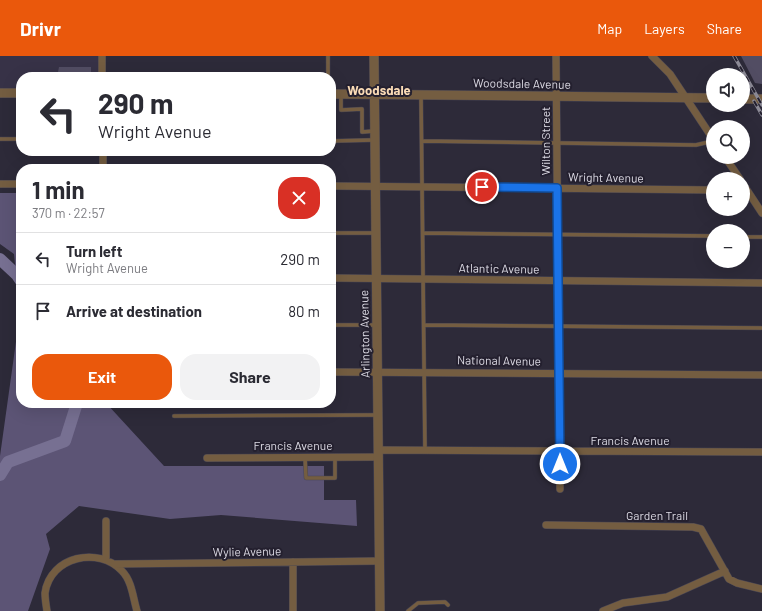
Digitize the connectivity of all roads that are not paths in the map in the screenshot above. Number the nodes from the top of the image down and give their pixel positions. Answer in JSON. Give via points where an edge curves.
{"nodes":[{"id":1,"x":102,"y":56,"type":"edge"},
{"id":2,"x":328,"y":56,"type":"edge"},
{"id":3,"x":374,"y":56,"type":"edge"},
{"id":4,"x":556,"y":56,"type":"edge"},
{"id":5,"x":652,"y":56,"type":"edge"},
{"id":6,"x":102,"y":72,"type":"edge"},
{"id":7,"x":328,"y":72,"type":"edge"},
{"id":8,"x":0,"y":93,"type":"edge"},
{"id":9,"x":16,"y":93,"type":"edge"},
{"id":10,"x":336,"y":94,"type":"edge"},
{"id":11,"x":341,"y":94,"type":"junction"},
{"id":12,"x":374,"y":94,"type":"junction"},
{"id":13,"x":421,"y":94,"type":"junction"},
{"id":14,"x":557,"y":96,"type":"junction"},
{"id":15,"x":686,"y":97,"type":"junction"},
{"id":16,"x":706,"y":98,"type":"edge"},
{"id":17,"x":750,"y":98,"type":"edge"},
{"id":18,"x":762,"y":99,"type":"edge"},
{"id":19,"x":706,"y":129,"type":"edge"},
{"id":20,"x":375,"y":136,"type":"junction"},
{"id":21,"x":0,"y":139,"type":"edge"},
{"id":22,"x":16,"y":139,"type":"edge"},
{"id":23,"x":336,"y":140,"type":"edge"},
{"id":24,"x":422,"y":141,"type":"junction"},
{"id":25,"x":557,"y":142,"type":"junction"},
{"id":26,"x":706,"y":143,"type":"edge"},
{"id":27,"x":0,"y":184,"type":"edge"},
{"id":28,"x":16,"y":184,"type":"edge"},
{"id":29,"x":336,"y":186,"type":"edge"},
{"id":30,"x":375,"y":186,"type":"junction"},
{"id":31,"x":422,"y":186,"type":"junction"},
{"id":32,"x":557,"y":188,"type":"junction"},
{"id":33,"x":706,"y":190,"type":"edge"},
{"id":34,"x":750,"y":197,"type":"edge"},
{"id":35,"x":762,"y":213,"type":"edge"},
{"id":36,"x":336,"y":233,"type":"edge"},
{"id":37,"x":376,"y":233,"type":"junction"},
{"id":38,"x":423,"y":233,"type":"junction"},
{"id":39,"x":558,"y":234,"type":"junction"},
{"id":40,"x":706,"y":236,"type":"edge"},
{"id":41,"x":750,"y":237,"type":"edge"},
{"id":42,"x":762,"y":237,"type":"edge"},
{"id":43,"x":336,"y":278,"type":"edge"},
{"id":44,"x":376,"y":278,"type":"junction"},
{"id":45,"x":423,"y":279,"type":"junction"},
{"id":46,"x":558,"y":281,"type":"junction"},
{"id":47,"x":762,"y":283,"type":"edge"},
{"id":48,"x":336,"y":325,"type":"edge"},
{"id":49,"x":377,"y":325,"type":"junction"},
{"id":50,"x":424,"y":325,"type":"junction"},
{"id":51,"x":559,"y":326,"type":"junction"},
{"id":52,"x":761,"y":328,"type":"edge"},
{"id":53,"x":336,"y":372,"type":"edge"},
{"id":54,"x":378,"y":372,"type":"junction"},
{"id":55,"x":424,"y":372,"type":"junction"},
{"id":56,"x":560,"y":373,"type":"junction"},
{"id":57,"x":762,"y":375,"type":"edge"},
{"id":58,"x":378,"y":415,"type":"junction"},
{"id":59,"x":174,"y":416,"type":"dead end"},
{"id":60,"x":425,"y":450,"type":"junction"},
{"id":61,"x":560,"y":452,"type":"junction"},
{"id":62,"x":762,"y":452,"type":"edge"},
{"id":63,"x":378,"y":454,"type":"junction"},
{"id":64,"x":305,"y":457,"type":"junction"},
{"id":65,"x":334,"y":457,"type":"junction"},
{"id":66,"x":207,"y":458,"type":"dead end"},
{"id":67,"x":560,"y":489,"type":"dead end"},
{"id":68,"x":106,"y":521,"type":"dead end"},
{"id":69,"x":546,"y":525,"type":"dead end"},
{"id":70,"x":106,"y":560,"type":"junction"},
{"id":71,"x":380,"y":561,"type":"junction"},
{"id":72,"x":293,"y":562,"type":"junction"},
{"id":73,"x":114,"y":564,"type":"junction"},
{"id":74,"x":725,"y":571,"type":"junction"},
{"id":75,"x":762,"y":589,"type":"edge"},
{"id":76,"x":448,"y":605,"type":"dead end"},
{"id":77,"x":47,"y":611,"type":"edge"},
{"id":78,"x":137,"y":611,"type":"edge"},
{"id":79,"x":293,"y":611,"type":"edge"},
{"id":80,"x":380,"y":611,"type":"edge"},
{"id":81,"x":408,"y":611,"type":"edge"},
{"id":82,"x":603,"y":611,"type":"edge"}],
"edges":[{"from":1,"to":6,"type":"street"},
{"from":2,"to":7,"type":"lane"},
{"from":3,"to":12,"type":"street","name":"Arlington Avenue"},
{"from":4,"to":14,"type":"street","name":"Wilton Street"},
{"from":5,"to":15,"type":"street","via":[[670,74]]},
{"from":8,"to":9,"type":"street"},
{"from":10,"to":11,"type":"street","name":"Woodsdale Avenue"},
{"from":11,"to":12,"type":"street","name":"Woodsdale Avenue"},
{"from":11,"to":20,"type":"lane","via":[[341,110],[362,109],[362,132]]},
{"from":12,"to":13,"type":"street","name":"Woodsdale Avenue"},
{"from":12,"to":20,"type":"street","name":"Arlington Avenue"},
{"from":13,"to":14,"type":"street","name":"Woodsdale Avenue"},
{"from":13,"to":24,"type":"lane"},
{"from":14,"to":15,"type":"street","name":"Woodsdale Avenue"},
{"from":14,"to":25,"type":"street","name":"Wilton Street"},
{"from":15,"to":16,"type":"street","name":"Woodsdale Avenue"},
{"from":15,"to":19,"type":"street"},
{"from":17,"to":18,"type":"street"},
{"from":20,"to":23,"type":"lane"},
{"from":20,"to":30,"type":"street","name":"Arlington Avenue"},
{"from":21,"to":22,"type":"lane"},
{"from":24,"to":25,"type":"lane"},
{"from":24,"to":31,"type":"lane"},
{"from":25,"to":26,"type":"lane","via":[[700,145]]},
{"from":25,"to":32,"type":"street","name":"Wilton Street"},
{"from":27,"to":28,"type":"street"},
{"from":29,"to":30,"type":"street","name":"Wright Avenue"},
{"from":30,"to":31,"type":"street","name":"Wright Avenue"},
{"from":30,"to":37,"type":"street","name":"Arlington Avenue"},
{"from":31,"to":32,"type":"street","name":"Wright Avenue"},
{"from":31,"to":38,"type":"lane"},
{"from":32,"to":33,"type":"street","name":"Wright Avenue"},
{"from":32,"to":39,"type":"street","name":"Wilton Street"},
{"from":34,"to":35,"type":"street"},
{"from":36,"to":37,"type":"lane"},
{"from":37,"to":44,"type":"street","name":"Arlington Avenue"},
{"from":38,"to":39,"type":"lane"},
{"from":38,"to":45,"type":"lane"},
{"from":39,"to":40,"type":"lane"},
{"from":39,"to":46,"type":"street","name":"Wilton Street"},
{"from":41,"to":42,"type":"lane"},
{"from":43,"to":44,"type":"street","name":"Atlantic Avenue"},
{"from":44,"to":45,"type":"street","name":"Atlantic Avenue"},
{"from":44,"to":49,"type":"street","name":"Arlington Avenue"},
{"from":45,"to":46,"type":"street","name":"Atlantic Avenue"},
{"from":45,"to":50,"type":"lane"},
{"from":46,"to":47,"type":"street","name":"Atlantic Avenue"},
{"from":46,"to":51,"type":"street","name":"Wilton Street"},
{"from":48,"to":49,"type":"lane"},
{"from":49,"to":54,"type":"street","name":"Arlington Avenue"},
{"from":50,"to":51,"type":"lane"},
{"from":50,"to":55,"type":"lane"},
{"from":51,"to":52,"type":"lane"},
{"from":51,"to":56,"type":"street","name":"Wilton Street"},
{"from":53,"to":54,"type":"street","name":"National Avenue"},
{"from":54,"to":55,"type":"street","name":"National Avenue"},
{"from":54,"to":58,"type":"street","name":"Arlington Avenue"},
{"from":55,"to":56,"type":"street","name":"National Avenue"},
{"from":55,"to":60,"type":"lane"},
{"from":56,"to":57,"type":"street","name":"National Avenue"},
{"from":56,"to":61,"type":"street","name":"Wilton Street"},
{"from":58,"to":59,"type":"lane"},
{"from":58,"to":63,"type":"street","name":"Arlington Avenue"},
{"from":60,"to":61,"type":"street","name":"Francis Avenue"},
{"from":60,"to":63,"type":"street","name":"Francis Avenue"},
{"from":61,"to":62,"type":"street","name":"Francis Avenue"},
{"from":61,"to":67,"type":"street","name":"Wilton Street"},
{"from":63,"to":65,"type":"street","name":"Francis Avenue"},
{"from":63,"to":71,"type":"street","name":"Arlington Avenue"},
{"from":64,"to":65,"type":"street","name":"Francis Avenue"},
{"from":64,"to":65,"type":"lane","via":[[306,478],[335,478]]},
{"from":64,"to":66,"type":"street","name":"Francis Avenue"},
{"from":68,"to":70,"type":"street"},
{"from":69,"to":74,"type":"street","name":"Garden Trail","via":[[701,529]]},
{"from":70,"to":73,"type":"street"},
{"from":70,"to":77,"type":"street","via":[[86,556],[74,558],[61,566],[48,583],[45,592]]},
{"from":71,"to":72,"type":"street","name":"Wylie Avenue"},
{"from":71,"to":80,"type":"street","name":"Arlington Avenue"},
{"from":72,"to":73,"type":"street","name":"Wylie Avenue"},
{"from":72,"to":79,"type":"street"},
{"from":73,"to":78,"type":"street","via":[[126,576]]},
{"from":74,"to":75,"type":"street","name":"Garden Trail","via":[[729,579],[737,583]]},
{"from":74,"to":82,"type":"street","via":[[667,597],[623,603]]},
{"from":76,"to":81,"type":"lane","via":[[445,602],[418,603]]}]}
